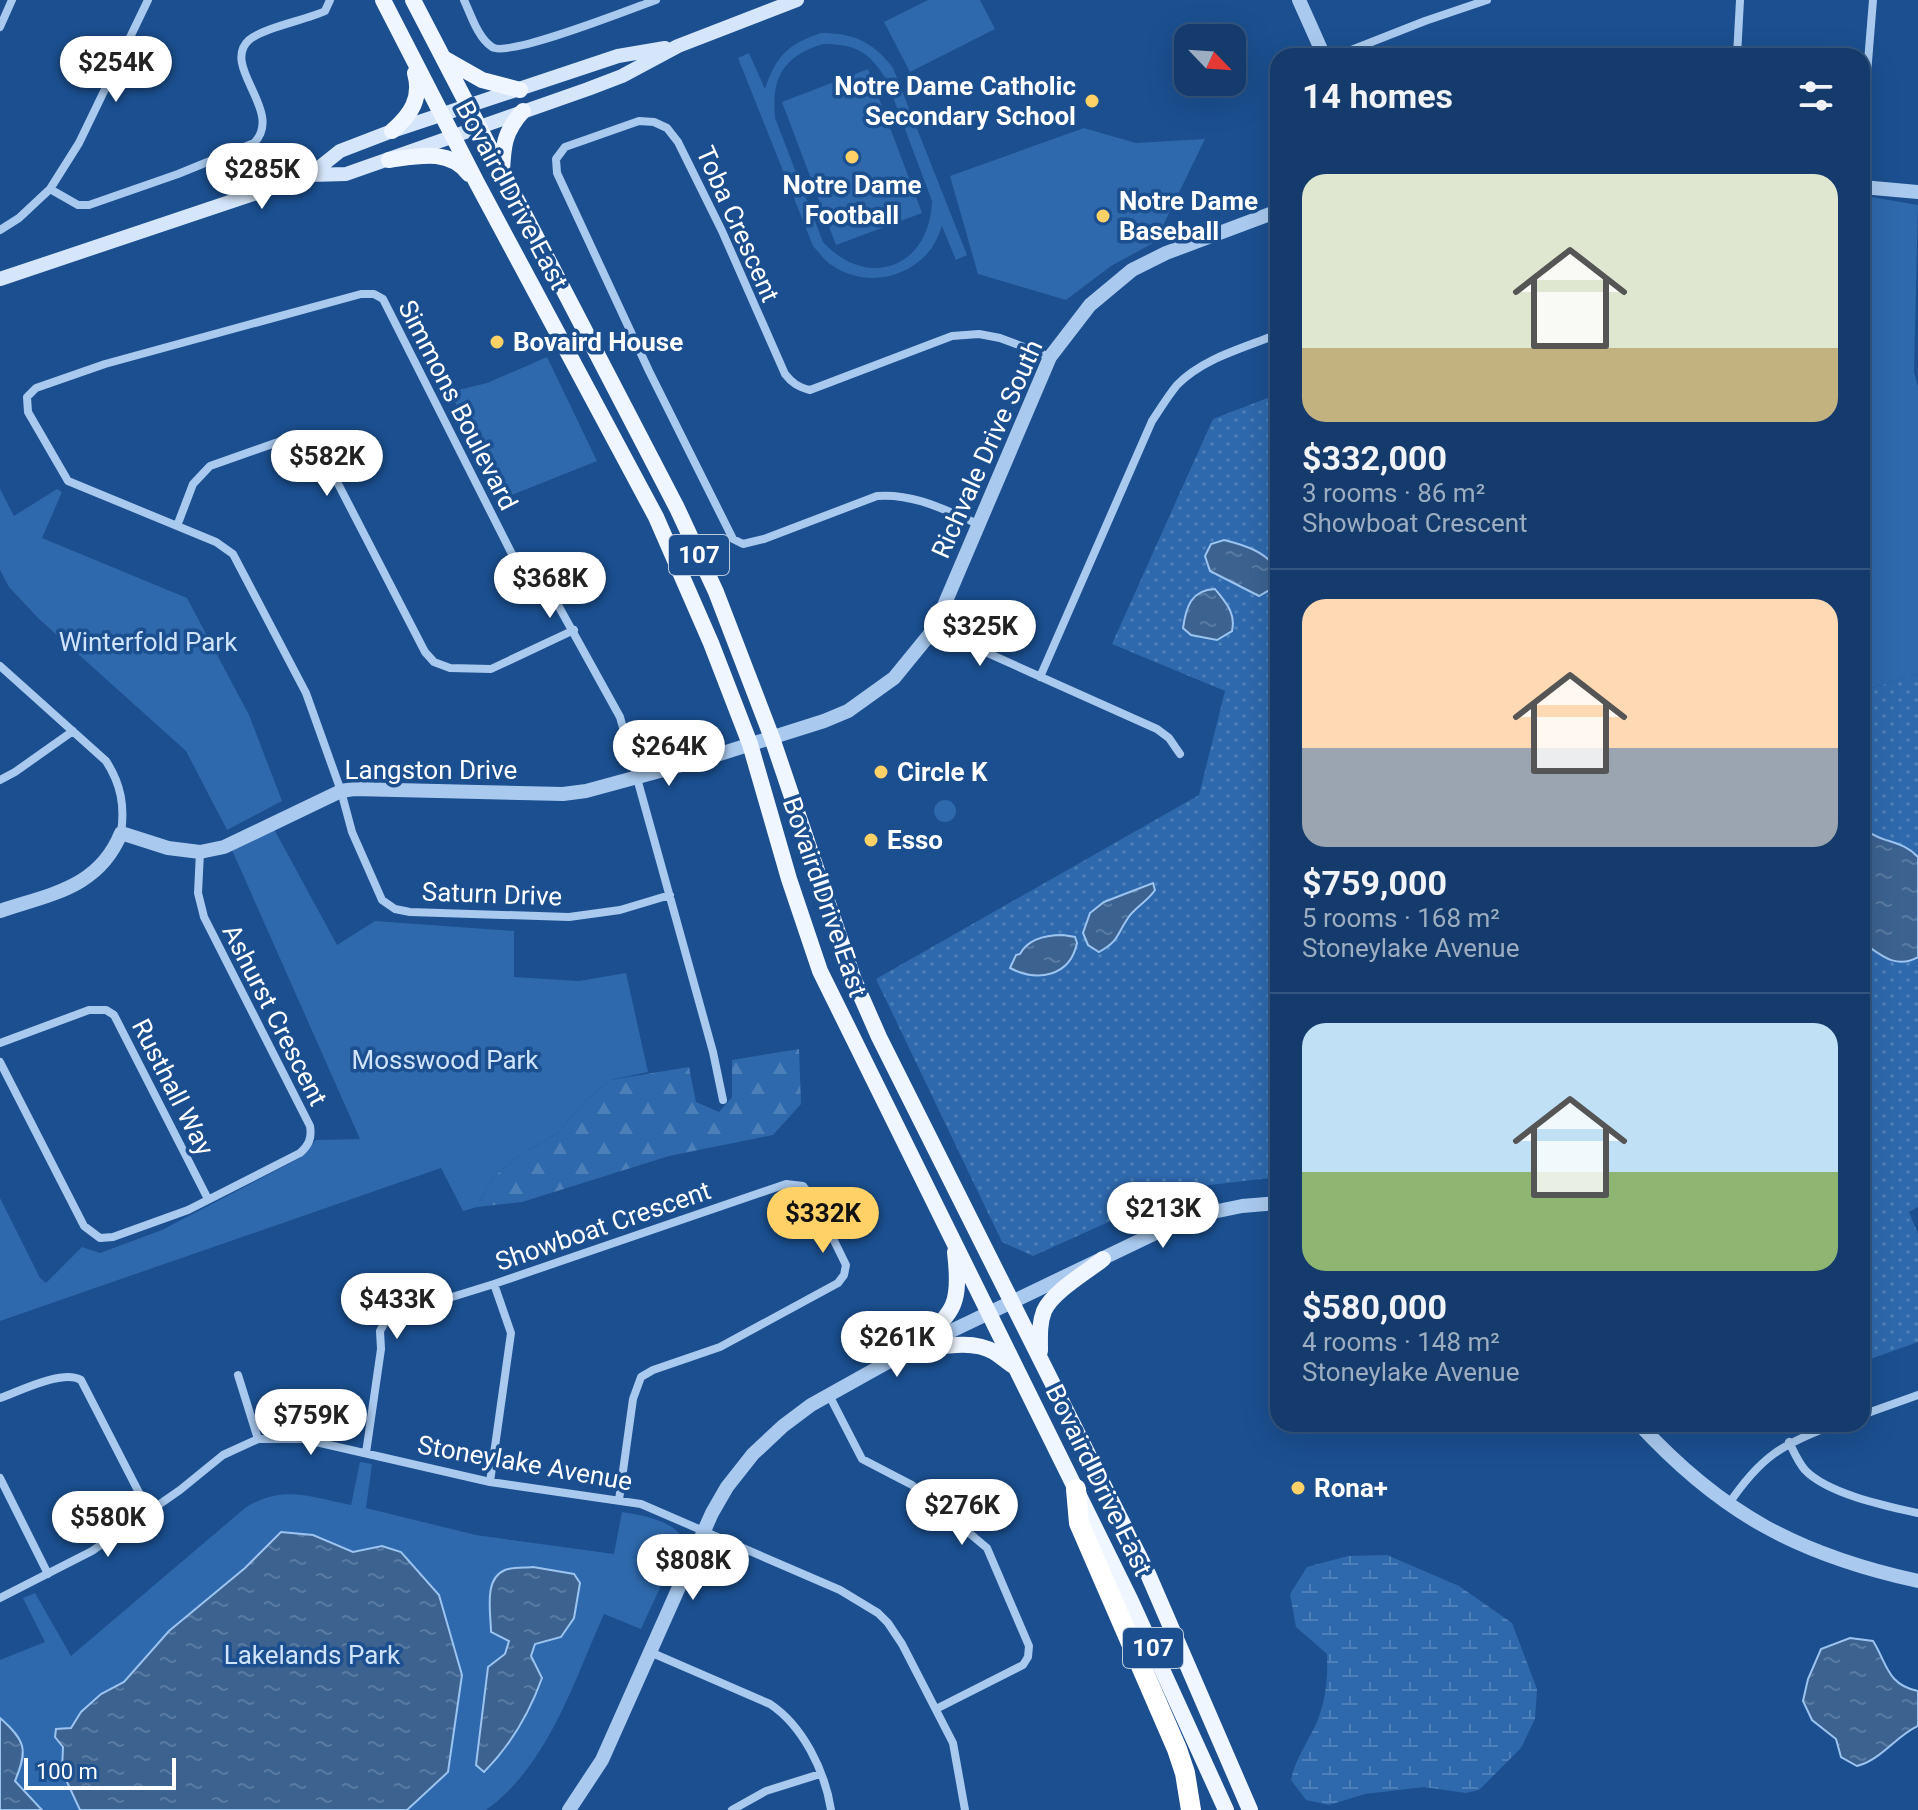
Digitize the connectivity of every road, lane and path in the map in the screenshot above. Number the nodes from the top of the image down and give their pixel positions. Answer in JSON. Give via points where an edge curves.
{"nodes":[{"id":1,"x":12,"y":0,"type":"edge"},
{"id":2,"x":148,"y":0,"type":"edge"},
{"id":3,"x":330,"y":0,"type":"edge"},
{"id":4,"x":383,"y":0,"type":"edge"},
{"id":5,"x":413,"y":0,"type":"edge"},
{"id":6,"x":464,"y":0,"type":"edge"},
{"id":7,"x":656,"y":0,"type":"edge"},
{"id":8,"x":797,"y":0,"type":"edge"},
{"id":9,"x":1299,"y":0,"type":"edge"},
{"id":10,"x":1487,"y":0,"type":"edge"},
{"id":11,"x":1740,"y":0,"type":"edge"},
{"id":12,"x":1873,"y":0,"type":"edge"},
{"id":13,"x":0,"y":27,"type":"edge"},
{"id":14,"x":678,"y":46,"type":"junction"},
{"id":15,"x":1320,"y":48,"type":"edge"},
{"id":16,"x":1356,"y":48,"type":"edge"},
{"id":17,"x":1737,"y":48,"type":"edge"},
{"id":18,"x":1869,"y":48,"type":"edge"},
{"id":19,"x":411,"y":56,"type":"junction"},
{"id":20,"x":442,"y":58,"type":"junction"},
{"id":21,"x":520,"y":90,"type":"junction"},
{"id":22,"x":467,"y":107,"type":"junction"},
{"id":23,"x":523,"y":111,"type":"junction"},
{"id":24,"x":442,"y":115,"type":"junction"},
{"id":25,"x":478,"y":128,"type":"junction"},
{"id":26,"x":392,"y":131,"type":"junction"},
{"id":27,"x":453,"y":137,"type":"junction"},
{"id":28,"x":389,"y":160,"type":"junction"},
{"id":29,"x":501,"y":174,"type":"junction"},
{"id":30,"x":310,"y":175,"type":"junction"},
{"id":31,"x":477,"y":183,"type":"junction"},
{"id":32,"x":1870,"y":188,"type":"edge"},
{"id":33,"x":50,"y":189,"type":"junction"},
{"id":34,"x":1918,"y":192,"type":"edge"},
{"id":35,"x":1270,"y":214,"type":"edge"},
{"id":36,"x":0,"y":230,"type":"edge"},
{"id":37,"x":0,"y":279,"type":"edge"},
{"id":38,"x":1270,"y":337,"type":"edge"},
{"id":39,"x":1050,"y":357,"type":"junction"},
{"id":40,"x":978,"y":524,"type":"junction"},
{"id":41,"x":177,"y":526,"type":"junction"},
{"id":42,"x":934,"y":629,"type":"junction"},
{"id":43,"x":574,"y":630,"type":"junction"},
{"id":44,"x":0,"y":666,"type":"edge"},
{"id":45,"x":1040,"y":677,"type":"junction"},
{"id":46,"x":73,"y":731,"type":"junction"},
{"id":47,"x":772,"y":738,"type":"junction"},
{"id":48,"x":750,"y":744,"type":"junction"},
{"id":49,"x":1180,"y":754,"type":"dead end"},
{"id":50,"x":636,"y":778,"type":"junction"},
{"id":51,"x":0,"y":780,"type":"edge"},
{"id":52,"x":341,"y":791,"type":"junction"},
{"id":53,"x":121,"y":833,"type":"junction"},
{"id":54,"x":200,"y":852,"type":"junction"},
{"id":55,"x":670,"y":895,"type":"junction"},
{"id":56,"x":0,"y":911,"type":"edge"},
{"id":57,"x":0,"y":1043,"type":"edge"},
{"id":58,"x":0,"y":1062,"type":"edge"},
{"id":59,"x":723,"y":1100,"type":"dead end"},
{"id":60,"x":208,"y":1199,"type":"junction"},
{"id":61,"x":1270,"y":1204,"type":"edge"},
{"id":62,"x":953,"y":1238,"type":"junction"},
{"id":63,"x":1103,"y":1259,"type":"junction"},
{"id":64,"x":494,"y":1284,"type":"junction"},
{"id":65,"x":1013,"y":1302,"type":"junction"},
{"id":66,"x":990,"y":1312,"type":"junction"},
{"id":67,"x":911,"y":1350,"type":"junction"},
{"id":68,"x":1040,"y":1356,"type":"junction"},
{"id":69,"x":1019,"y":1371,"type":"junction"},
{"id":70,"x":238,"y":1375,"type":"dead end"},
{"id":71,"x":829,"y":1395,"type":"junction"},
{"id":72,"x":1918,"y":1395,"type":"edge"},
{"id":73,"x":0,"y":1398,"type":"edge"},
{"id":74,"x":1870,"y":1412,"type":"edge"},
{"id":75,"x":1646,"y":1432,"type":"edge"},
{"id":76,"x":1815,"y":1432,"type":"edge"},
{"id":77,"x":258,"y":1439,"type":"junction"},
{"id":78,"x":1789,"y":1442,"type":"junction"},
{"id":79,"x":366,"y":1453,"type":"junction"},
{"id":80,"x":0,"y":1478,"type":"edge"},
{"id":81,"x":490,"y":1482,"type":"junction"},
{"id":82,"x":1076,"y":1489,"type":"junction"},
{"id":83,"x":619,"y":1500,"type":"junction"},
{"id":84,"x":1728,"y":1505,"type":"junction"},
{"id":85,"x":149,"y":1512,"type":"junction"},
{"id":86,"x":1918,"y":1513,"type":"edge"},
{"id":87,"x":703,"y":1531,"type":"junction"},
{"id":88,"x":48,"y":1574,"type":"junction"},
{"id":89,"x":1918,"y":1581,"type":"edge"},
{"id":90,"x":0,"y":1598,"type":"edge"},
{"id":91,"x":650,"y":1652,"type":"junction"},
{"id":92,"x":936,"y":1709,"type":"junction"},
{"id":93,"x":820,"y":1774,"type":"junction"},
{"id":94,"x":569,"y":1810,"type":"edge"},
{"id":95,"x":732,"y":1810,"type":"edge"},
{"id":96,"x":831,"y":1810,"type":"edge"},
{"id":97,"x":965,"y":1810,"type":"edge"},
{"id":98,"x":1191,"y":1810,"type":"edge"},
{"id":99,"x":1226,"y":1810,"type":"edge"},
{"id":100,"x":1250,"y":1810,"type":"edge"}],
"edges":[{"from":1,"to":13,"type":"street"},
{"from":2,"to":33,"type":"street","via":[[79,143]]},
{"from":3,"to":33,"type":"street","via":[[325,11],[254,37],[244,46],[242,61],[265,125],[254,143],[89,205],[78,205]]},
{"from":4,"to":19,"type":"main road","name":"Bovaird Drive East","number":"107"},
{"from":5,"to":20,"type":"main road","name":"Bovaird Drive East","number":"107"},
{"from":6,"to":7,"type":"street","via":[[482,38],[499,51]]},
{"from":8,"to":14,"type":"main road"},
{"from":9,"to":15,"type":"street"},
{"from":10,"to":16,"type":"street"},
{"from":11,"to":17,"type":"street"},
{"from":12,"to":18,"type":"street"},
{"from":14,"to":21,"type":"main road","via":[[618,56]]},
{"from":14,"to":23,"type":"main road","via":[[622,76]]},
{"from":19,"to":24,"type":"main road","name":"Bovaird Drive East","number":"107"},
{"from":19,"to":26,"type":"main road","via":[[419,86],[410,113]]},
{"from":20,"to":21,"type":"main road","via":[[482,80]]},
{"from":20,"to":22,"type":"main road","name":"Bovaird Drive East","number":"107"},
{"from":21,"to":22,"type":"main road"},
{"from":22,"to":24,"type":"main road"},
{"from":22,"to":25,"type":"main road","name":"Bovaird Drive East","number":"107"},
{"from":23,"to":25,"type":"main road"},
{"from":23,"to":29,"type":"main road","via":[[506,135]]},
{"from":24,"to":26,"type":"main road"},
{"from":24,"to":27,"type":"main road","name":"Bovaird Drive East","number":"107"},
{"from":25,"to":27,"type":"main road"},
{"from":25,"to":29,"type":"main road","name":"Bovaird Drive East","number":"107"},
{"from":26,"to":30,"type":"main road","via":[[340,151]]},
{"from":27,"to":28,"type":"main road"},
{"from":27,"to":31,"type":"main road","name":"Bovaird Drive East","number":"107"},
{"from":28,"to":30,"type":"main road","via":[[346,174]]},
{"from":28,"to":31,"type":"main road","via":[[445,157],[463,165]]},
{"from":29,"to":47,"type":"main road","name":"Bovaird Drive East","number":"107","via":[[677,508]]},
{"from":30,"to":37,"type":"main road"},
{"from":31,"to":48,"type":"main road","name":"Bovaird Drive East","number":"107","via":[[656,517]]},
{"from":32,"to":34,"type":"street"},
{"from":33,"to":36,"type":"street"},
{"from":35,"to":39,"type":"street","name":"Richvale Drive South","via":[[1132,270],[1090,305]]},
{"from":38,"to":45,"type":"street","via":[[1218,357],[1175,387],[1152,421]]},
{"from":39,"to":40,"type":"street","name":"Richvale Drive South"},
{"from":39,"to":40,"type":"street","name":"Toba Crescent","via":[[1000,338],[952,336],[810,390],[802,388],[785,374],[722,231],[667,128],[639,121],[565,147],[556,159],[557,173],[649,371],[733,539],[743,544],[764,539],[895,494]]},
{"from":40,"to":42,"type":"street","name":"Richvale Drive South"},
{"from":41,"to":43,"type":"street","via":[[193,484],[210,466],[298,435],[310,437],[434,662],[450,668],[491,669]]},
{"from":41,"to":43,"type":"street","name":"Simmons Boulevard","via":[[68,481],[28,412],[27,397],[36,388],[105,364],[374,294],[383,299],[514,558],[553,596]]},
{"from":41,"to":52,"type":"street","name":"Simmons Boulevard","via":[[216,542],[233,554],[245,573],[306,693]]},
{"from":42,"to":45,"type":"street"},
{"from":42,"to":47,"type":"street","name":"Richvale Drive South","via":[[911,660],[848,711]]},
{"from":43,"to":50,"type":"street","name":"Simmons Boulevard","via":[[620,717]]},
{"from":44,"to":46,"type":"street"},
{"from":45,"to":49,"type":"street","via":[[1157,729]]},
{"from":46,"to":51,"type":"street"},
{"from":46,"to":53,"type":"street","via":[[106,761],[117,780]]},
{"from":47,"to":48,"type":"street","name":"Richvale Drive South"},
{"from":47,"to":65,"type":"main road","name":"Bovaird Drive East","number":"107","via":[[854,980]]},
{"from":48,"to":50,"type":"street","name":"Langston Drive"},
{"from":48,"to":62,"type":"main road","name":"Bovaird Drive East","number":"107","via":[[820,971]]},
{"from":50,"to":52,"type":"street","name":"Langston Drive","via":[[563,794]]},
{"from":50,"to":55,"type":"street","name":"Simmons Boulevard"},
{"from":52,"to":54,"type":"street","name":"Langston Drive","via":[[224,847]]},
{"from":52,"to":55,"type":"street","name":"Saturn Drive","via":[[352,832],[382,900],[395,909],[569,917],[620,910]]},
{"from":53,"to":54,"type":"street","name":"Langston Drive"},
{"from":53,"to":56,"type":"street","via":[[110,856],[90,877]]},
{"from":54,"to":60,"type":"street","name":"Ashurst Crescent","via":[[198,893],[204,917],[311,1134],[300,1153]]},
{"from":55,"to":59,"type":"street","name":"Simmons Boulevard"},
{"from":57,"to":60,"type":"street","name":"Rusthall Way","via":[[89,1010],[114,1015]]},
{"from":58,"to":60,"type":"street","name":"Ashurst Crescent","via":[[84,1226],[95,1236],[113,1237]]},
{"from":61,"to":63,"type":"street","via":[[1189,1217]]},
{"from":62,"to":66,"type":"main road","name":"Bovaird Drive East","number":"107"},
{"from":62,"to":67,"type":"main road","via":[[955,1305]]},
{"from":63,"to":65,"type":"street"},
{"from":63,"to":68,"type":"main road","via":[[1051,1300],[1040,1326]]},
{"from":64,"to":79,"type":"street","name":"Showboat Crescent","via":[[385,1322]]},
{"from":64,"to":81,"type":"street","via":[[511,1333]]},
{"from":64,"to":83,"type":"street","name":"Showboat Crescent","via":[[786,1184],[803,1186],[815,1202],[846,1265],[844,1275],[720,1347],[641,1377],[633,1399]]},
{"from":65,"to":66,"type":"street"},
{"from":65,"to":68,"type":"main road","name":"Bovaird Drive East","number":"107"},
{"from":66,"to":67,"type":"street"},
{"from":66,"to":69,"type":"main road","name":"Bovaird Drive East","number":"107"},
{"from":67,"to":69,"type":"main road","via":[[978,1347]]},
{"from":67,"to":71,"type":"street"},
{"from":68,"to":100,"type":"main road","name":"Bovaird Drive East","number":"107","via":[[1148,1574]]},
{"from":69,"to":82,"type":"main road","name":"Bovaird Drive East","number":"107"},
{"from":70,"to":77,"type":"street"},
{"from":71,"to":87,"type":"street","via":[[753,1454]]},
{"from":71,"to":92,"type":"street","via":[[862,1459],[912,1485],[987,1548],[1029,1646],[1023,1665]]},
{"from":72,"to":74,"type":"street"},
{"from":73,"to":85,"type":"street","via":[[60,1377],[81,1380]]},
{"from":75,"to":84,"type":"street"},
{"from":76,"to":78,"type":"street"},
{"from":77,"to":79,"type":"street","name":"Stoneylake Avenue","via":[[303,1439]]},
{"from":77,"to":85,"type":"street","name":"Stoneylake Avenue","via":[[223,1455]]},
{"from":78,"to":84,"type":"street","via":[[1770,1455]]},
{"from":78,"to":86,"type":"street","via":[[1802,1467],[1824,1483]]},
{"from":79,"to":81,"type":"street","name":"Stoneylake Avenue"},
{"from":80,"to":88,"type":"street"},
{"from":81,"to":83,"type":"street","name":"Stoneylake Avenue"},
{"from":82,"to":98,"type":"highway","via":[[1079,1523],[1177,1749]]},
{"from":82,"to":99,"type":"main road","name":"Bovaird Drive East","number":"107"},
{"from":83,"to":87,"type":"street","name":"Stoneylake Avenue","via":[[655,1509]]},
{"from":84,"to":89,"type":"street","via":[[1818,1553]]},
{"from":85,"to":88,"type":"street","name":"Stoneylake Avenue"},
{"from":87,"to":91,"type":"street"},
{"from":87,"to":92,"type":"street","name":"Stoneylake Avenue","via":[[852,1596],[878,1613],[902,1644]]},
{"from":88,"to":90,"type":"street","name":"Stoneylake Avenue"},
{"from":91,"to":93,"type":"street","via":[[781,1711],[799,1732]]},
{"from":91,"to":94,"type":"street","via":[[602,1760]]},
{"from":92,"to":97,"type":"street","name":"Stoneylake Avenue","via":[[956,1752]]},
{"from":93,"to":95,"type":"street","via":[[766,1791]]},
{"from":93,"to":96,"type":"street"}]}
